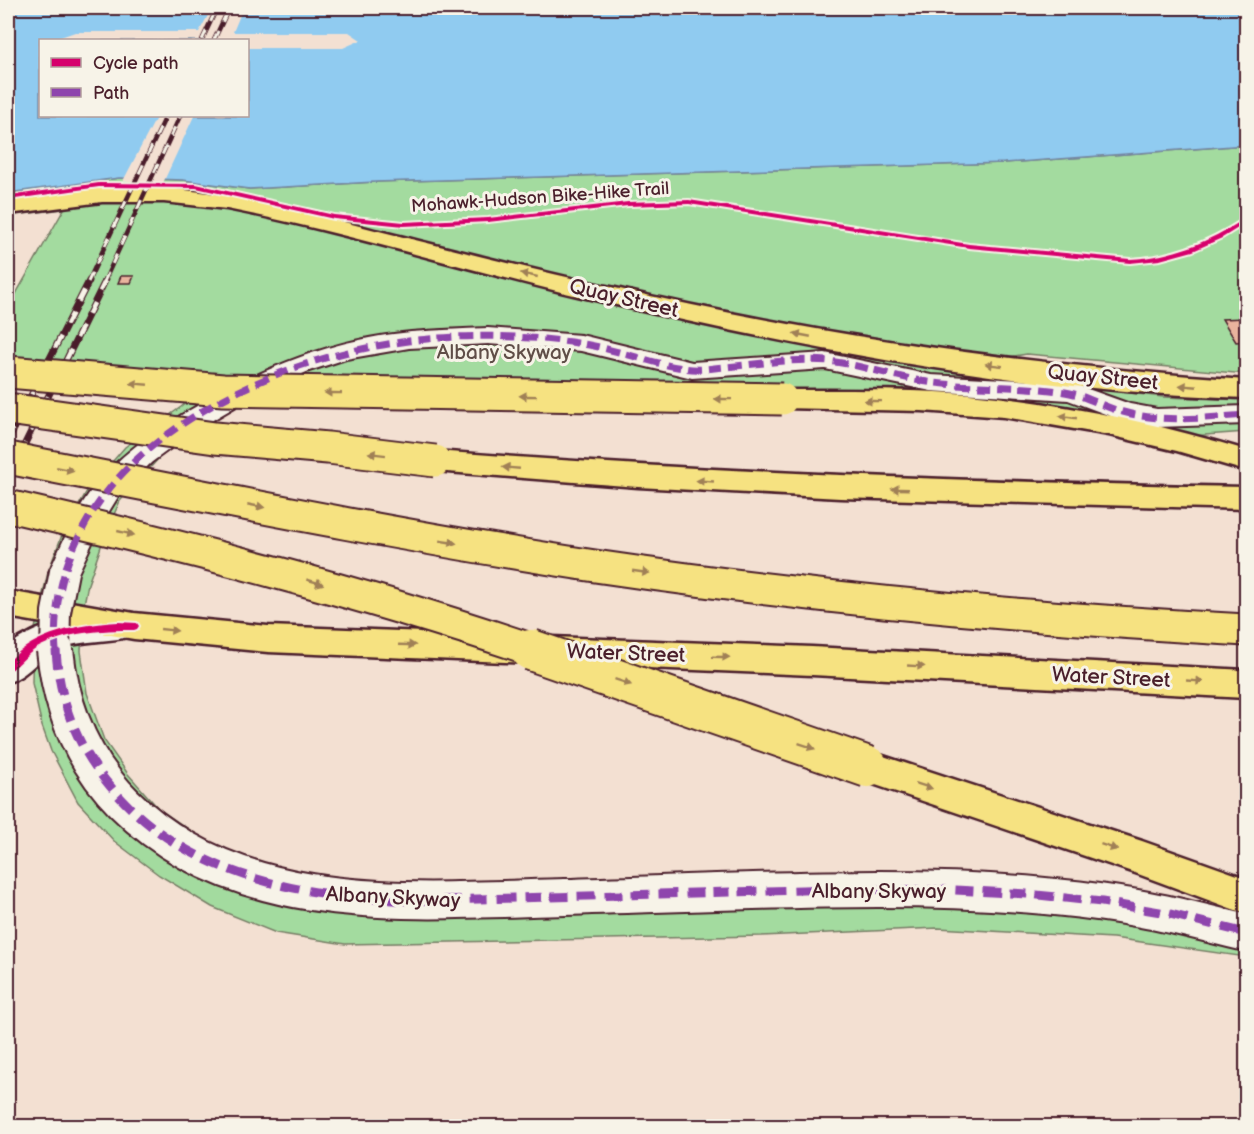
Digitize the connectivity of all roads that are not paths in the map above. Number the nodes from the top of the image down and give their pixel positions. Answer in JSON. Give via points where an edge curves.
{"nodes":[{"id":1,"x":8,"y":207,"type":"edge"},
{"id":2,"x":8,"y":372,"type":"edge"},
{"id":3,"x":1246,"y":389,"type":"edge"},
{"id":4,"x":8,"y":409,"type":"edge"},
{"id":5,"x":1246,"y":415,"type":"edge"},
{"id":6,"x":8,"y":458,"type":"edge"},
{"id":7,"x":1246,"y":461,"type":"edge"},
{"id":8,"x":1246,"y":481,"type":"edge"},
{"id":9,"x":958,"y":491,"type":"junction"},
{"id":10,"x":1246,"y":498,"type":"edge"},
{"id":11,"x":8,"y":506,"type":"edge"},
{"id":12,"x":8,"y":604,"type":"edge"},
{"id":13,"x":134,"y":626,"type":"junction"},
{"id":14,"x":1246,"y":630,"type":"edge"},
{"id":15,"x":8,"y":668,"type":"edge"},
{"id":16,"x":1246,"y":684,"type":"edge"},
{"id":17,"x":1246,"y":896,"type":"edge"},
{"id":18,"x":1246,"y":933,"type":"edge"}],
"edges":[{"from":3,"to":1,"type":"main road","name":"Quay Street","one_way":true,"via":[[1030,370],[807,336],[661,307],[205,197],[106,193]]},
{"from":7,"to":2,"type":"main road","one_way":true,"bridge":true,"via":[[1080,419],[969,404],[223,390]]},
{"from":9,"to":4,"type":"main road","one_way":true,"bridge":true,"via":[[547,471],[215,438]]},
{"from":5,"to":18,"type":"street","name":"Albany Skyway","bridge":true,"via":[[1157,418],[1125,412],[1071,393],[931,383],[825,361],[692,370],[581,344],[488,336],[410,340],[300,365],[253,385],[142,455],[111,485],[86,525],[64,572],[54,618],[55,666],[64,709],[91,764],[113,792],[171,842],[264,881],[321,894],[411,901],[842,889],[1008,892],[1141,908]]},
{"from":6,"to":14,"type":"main road","one_way":true,"bridge":true,"via":[[432,539],[619,569],[970,611]]},
{"from":8,"to":9,"type":"main road"},
{"from":9,"to":10,"type":"main road"},
{"from":11,"to":17,"type":"main road","one_way":true,"bridge":true,"via":[[278,572],[449,622]]},
{"from":12,"to":13,"type":"main road","name":"Water Street"},
{"from":13,"to":15,"type":"street","via":[[108,625],[70,631],[38,644]]},
{"from":13,"to":16,"type":"main road","name":"Water Street","one_way":true,"via":[[268,639]]}]}
